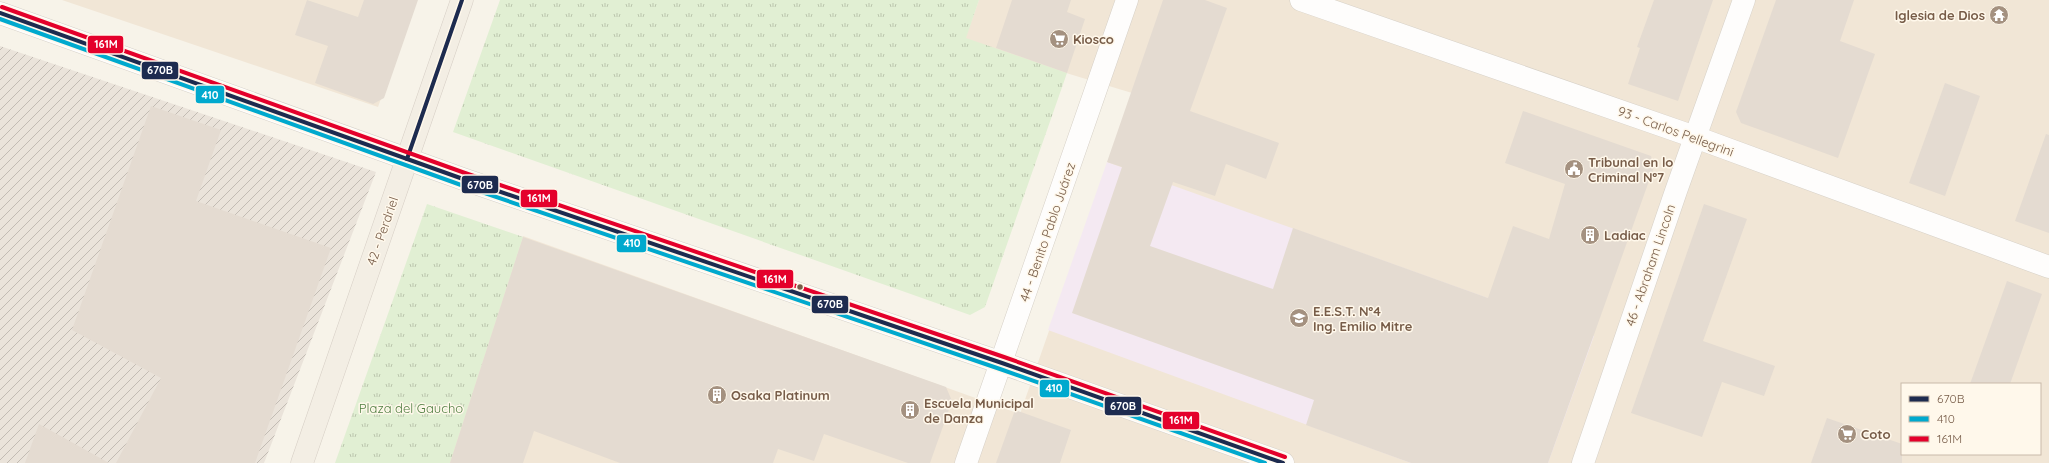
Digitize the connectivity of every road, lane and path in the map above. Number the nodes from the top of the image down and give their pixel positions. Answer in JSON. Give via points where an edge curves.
{"nodes":[{"id":1,"x":462,"y":0,"type":"edge"},
{"id":2,"x":1127,"y":0,"type":"edge"},
{"id":3,"x":1301,"y":0,"type":"edge"},
{"id":4,"x":1744,"y":0,"type":"edge"},
{"id":5,"x":0,"y":13,"type":"edge"},
{"id":6,"x":1695,"y":137,"type":"junction"},
{"id":7,"x":407,"y":159,"type":"junction"},
{"id":8,"x":2049,"y":267,"type":"edge"},
{"id":9,"x":1002,"y":363,"type":"junction"},
{"id":10,"x":302,"y":463,"type":"edge"},
{"id":11,"x":966,"y":463,"type":"edge"},
{"id":12,"x":1283,"y":463,"type":"edge"},
{"id":13,"x":1583,"y":463,"type":"edge"}],
"edges":[{"from":1,"to":7,"type":"main road","name":"42 - Perdriel"},
{"from":2,"to":9,"type":"street","name":"44 - Benito Pablo Juárez"},
{"from":3,"to":6,"type":"street","name":"93 - Carlos Pellegrini"},
{"from":4,"to":6,"type":"street","name":"46 - Abraham Lincoln"},
{"from":5,"to":7,"type":"street"},
{"from":6,"to":8,"type":"street","name":"93 - Carlos Pellegrini"},
{"from":6,"to":13,"type":"street","name":"46 - Abraham Lincoln"},
{"from":7,"to":9,"type":"street"},
{"from":7,"to":10,"type":"main road","name":"42 - Perdriel"},
{"from":9,"to":11,"type":"street","name":"44 - Benito Pablo Juárez"},
{"from":9,"to":12,"type":"street"}]}
